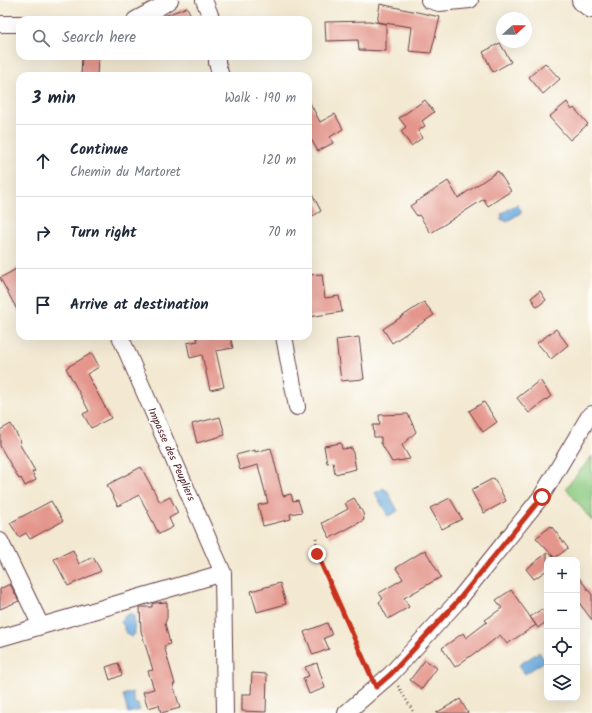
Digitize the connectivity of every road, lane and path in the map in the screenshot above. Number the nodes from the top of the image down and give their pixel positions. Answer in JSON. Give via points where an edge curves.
{"nodes":[{"id":1,"x":170,"y":0,"type":"edge"},
{"id":2,"x":204,"y":0,"type":"edge"},
{"id":3,"x":428,"y":0,"type":"edge"},
{"id":4,"x":470,"y":0,"type":"edge"},
{"id":5,"x":583,"y":0,"type":"edge"},
{"id":6,"x":592,"y":7,"type":"edge"},
{"id":7,"x":142,"y":16,"type":"edge"},
{"id":8,"x":210,"y":16,"type":"edge"},
{"id":9,"x":0,"y":24,"type":"edge"},
{"id":10,"x":16,"y":24,"type":"edge"},
{"id":11,"x":217,"y":60,"type":"edge"},
{"id":12,"x":220,"y":72,"type":"edge"},
{"id":13,"x":122,"y":340,"type":"edge"},
{"id":14,"x":285,"y":340,"type":"edge"},
{"id":15,"x":297,"y":407,"type":"dead end"},
{"id":16,"x":592,"y":414,"type":"edge"},
{"id":17,"x":316,"y":538,"type":"dead end"},
{"id":18,"x":0,"y":542,"type":"edge"},
{"id":19,"x":223,"y":573,"type":"junction"},
{"id":20,"x":41,"y":626,"type":"junction"},
{"id":21,"x":0,"y":638,"type":"edge"},
{"id":22,"x":391,"y":674,"type":"junction"},
{"id":23,"x":376,"y":687,"type":"junction"},
{"id":24,"x":225,"y":713,"type":"edge"},
{"id":25,"x":346,"y":713,"type":"edge"},
{"id":26,"x":414,"y":713,"type":"edge"}],
"edges":[{"from":1,"to":7,"type":"street"},
{"from":2,"to":8,"type":"street"},
{"from":3,"to":4,"type":"street","via":[[439,3]]},
{"from":5,"to":6,"type":"main road"},
{"from":9,"to":10,"type":"street"},
{"from":11,"to":12,"type":"street"},
{"from":13,"to":19,"type":"street","name":"Impasse des Peupliers"},
{"from":14,"to":15,"type":"street"},
{"from":16,"to":22,"type":"street","via":[[542,497],[456,603]]},
{"from":17,"to":23,"type":"path","via":[[317,554]]},
{"from":18,"to":20,"type":"street"},
{"from":19,"to":20,"type":"street"},
{"from":19,"to":24,"type":"street","name":"Impasse des Peupliers"},
{"from":20,"to":21,"type":"street"},
{"from":22,"to":23,"type":"street"},
{"from":22,"to":26,"type":"path"},
{"from":23,"to":25,"type":"street"}]}
